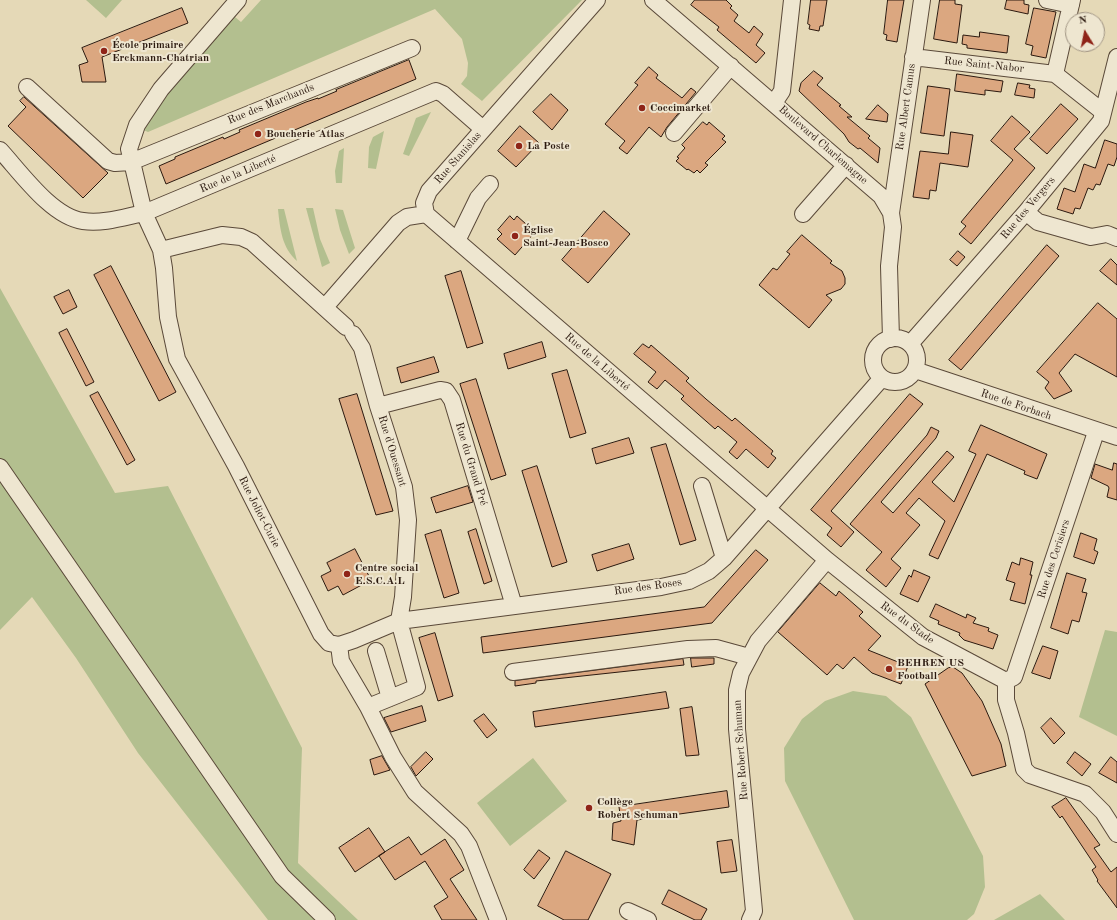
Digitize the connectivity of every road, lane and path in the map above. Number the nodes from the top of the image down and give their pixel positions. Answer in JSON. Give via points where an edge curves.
{"nodes":[{"id":1,"x":238,"y":0,"type":"edge"},
{"id":2,"x":597,"y":0,"type":"edge"},
{"id":3,"x":653,"y":0,"type":"edge"},
{"id":4,"x":792,"y":0,"type":"edge"},
{"id":5,"x":922,"y":0,"type":"edge"},
{"id":6,"x":1047,"y":0,"type":"edge"},
{"id":7,"x":1072,"y":2,"type":"edge"},
{"id":8,"x":412,"y":48,"type":"dead end"},
{"id":9,"x":913,"y":57,"type":"junction"},
{"id":10,"x":1117,"y":57,"type":"edge"},
{"id":11,"x":731,"y":66,"type":"junction"},
{"id":12,"x":1055,"y":74,"type":"junction"},
{"id":13,"x":27,"y":87,"type":"dead end"},
{"id":14,"x":774,"y":103,"type":"junction"},
{"id":15,"x":1103,"y":112,"type":"junction"},
{"id":16,"x":483,"y":129,"type":"junction"},
{"id":17,"x":674,"y":133,"type":"dead end"},
{"id":18,"x":0,"y":150,"type":"edge"},
{"id":19,"x":131,"y":162,"type":"junction"},
{"id":20,"x":846,"y":165,"type":"junction"},
{"id":21,"x":490,"y":184,"type":"dead end"},
{"id":22,"x":1026,"y":212,"type":"junction"},
{"id":23,"x":144,"y":213,"type":"junction"},
{"id":24,"x":891,"y":213,"type":"junction"},
{"id":25,"x":426,"y":214,"type":"junction"},
{"id":26,"x":803,"y":214,"type":"dead end"},
{"id":27,"x":1117,"y":238,"type":"edge"},
{"id":28,"x":457,"y":241,"type":"junction"},
{"id":29,"x":161,"y":250,"type":"junction"},
{"id":30,"x":325,"y":307,"type":"junction"},
{"id":31,"x":891,"y":339,"type":"junction"},
{"id":32,"x":910,"y":344,"type":"junction"},
{"id":33,"x":915,"y":370,"type":"junction"},
{"id":34,"x":882,"y":378,"type":"junction"},
{"id":35,"x":378,"y":406,"type":"junction"},
{"id":36,"x":1096,"y":432,"type":"junction"},
{"id":37,"x":1117,"y":437,"type":"edge"},
{"id":38,"x":0,"y":467,"type":"edge"},
{"id":39,"x":702,"y":486,"type":"dead end"},
{"id":40,"x":769,"y":509,"type":"junction"},
{"id":41,"x":724,"y":558,"type":"junction"},
{"id":42,"x":826,"y":560,"type":"junction"},
{"id":43,"x":514,"y":606,"type":"junction"},
{"id":44,"x":398,"y":621,"type":"junction"},
{"id":45,"x":339,"y":645,"type":"junction"},
{"id":46,"x":376,"y":651,"type":"dead end"},
{"id":47,"x":749,"y":657,"type":"junction"},
{"id":48,"x":513,"y":672,"type":"dead end"},
{"id":49,"x":1006,"y":681,"type":"junction"},
{"id":50,"x":390,"y":698,"type":"junction"},
{"id":51,"x":368,"y":707,"type":"junction"},
{"id":52,"x":1117,"y":834,"type":"edge"},
{"id":53,"x":628,"y":911,"type":"dead end"},
{"id":54,"x":327,"y":920,"type":"edge"},
{"id":55,"x":498,"y":920,"type":"edge"},
{"id":56,"x":648,"y":920,"type":"edge"},
{"id":57,"x":750,"y":920,"type":"edge"}],
"edges":[{"from":1,"to":19,"type":"street","name":"Rue Joliot-Curie","via":[[180,65],[143,114],[130,142]]},
{"from":2,"to":16,"type":"street","name":"Rue Stanislas"},
{"from":3,"to":11,"type":"street","name":"Boulevard Charlemagne"},
{"from":4,"to":14,"type":"street","via":[[782,91]]},
{"from":5,"to":9,"type":"street","name":"Rue Albert Camus"},
{"from":6,"to":7,"type":"street"},
{"from":7,"to":12,"type":"street"},
{"from":8,"to":19,"type":"street","name":"Rue des Marchands"},
{"from":9,"to":12,"type":"street","name":"Rue Saint-Nabor"},
{"from":9,"to":24,"type":"street","name":"Rue Albert Camus"},
{"from":10,"to":15,"type":"street","name":"Rue des Vergers"},
{"from":11,"to":14,"type":"street","name":"Boulevard Charlemagne"},
{"from":11,"to":17,"type":"street"},
{"from":12,"to":15,"type":"street"},
{"from":13,"to":19,"type":"street","via":[[108,161]]},
{"from":14,"to":20,"type":"street","name":"Boulevard Charlemagne"},
{"from":15,"to":22,"type":"street","name":"Rue des Vergers","via":[[1101,121]]},
{"from":16,"to":23,"type":"street","name":"Rue de la Liberté","via":[[443,94],[436,91]]},
{"from":16,"to":25,"type":"street","name":"Rue Stanislas","via":[[429,191],[424,204]]},
{"from":18,"to":23,"type":"street","name":"Rue de la Liberté","via":[[55,210],[69,218],[99,222]]},
{"from":19,"to":23,"type":"street","name":"Rue Joliot-Curie"},
{"from":20,"to":24,"type":"street","name":"Boulevard Charlemagne","via":[[881,196]]},
{"from":20,"to":26,"type":"street"},
{"from":21,"to":28,"type":"street","via":[[478,198]]},
{"from":22,"to":27,"type":"street","via":[[1038,222],[1091,237],[1107,234]]},
{"from":22,"to":32,"type":"street","name":"Rue des Vergers"},
{"from":23,"to":29,"type":"street","name":"Rue Joliot-Curie"},
{"from":24,"to":31,"type":"street","name":"Boulevard Charlemagne"},
{"from":25,"to":28,"type":"street","name":"Rue de la Liberté"},
{"from":25,"to":30,"type":"street","via":[[407,217],[398,223]]},
{"from":28,"to":40,"type":"street","name":"Rue de la Liberté"},
{"from":29,"to":30,"type":"street","name":"Rue d'Ouessant","via":[[222,235],[241,237],[252,242]]},
{"from":29,"to":45,"type":"street","name":"Rue Joliot-Curie","via":[[168,317],[177,358],[236,466],[322,634],[330,643]]},
{"from":30,"to":35,"type":"street","name":"Rue d'Ouessant","via":[[350,331],[362,348]]},
{"from":31,"to":32,"type":"street","via":[[902,339]]},
{"from":31,"to":34,"type":"street","via":[[882,343],[874,358],[876,370]]},
{"from":32,"to":33,"type":"street","via":[[916,354]]},
{"from":33,"to":34,"type":"street","via":[[902,381],[892,382]]},
{"from":33,"to":36,"type":"street","name":"Rue de Forbach"},
{"from":34,"to":40,"type":"street","name":"Rue des Roses"},
{"from":35,"to":43,"type":"street","name":"Rue du Grand Pré","via":[[440,390],[446,391],[452,400]]},
{"from":35,"to":44,"type":"street","name":"Rue d'Ouessant","via":[[404,487],[408,520],[403,597]]},
{"from":36,"to":37,"type":"street","name":"Rue de Forbach"},
{"from":36,"to":49,"type":"street","name":"Rue des Cerisiers","via":[[1014,676]]},
{"from":38,"to":54,"type":"street","via":[[282,876]]},
{"from":39,"to":41,"type":"street"},
{"from":40,"to":41,"type":"street","name":"Rue des Roses"},
{"from":40,"to":42,"type":"street","name":"Rue du Stade"},
{"from":41,"to":43,"type":"street","name":"Rue des Roses","via":[[709,571],[689,581]]},
{"from":42,"to":47,"type":"street","name":"Rue Robert Schuman","via":[[758,641]]},
{"from":42,"to":49,"type":"street","name":"Rue du Stade","via":[[923,637]]},
{"from":43,"to":44,"type":"street","name":"Rue des Roses"},
{"from":44,"to":45,"type":"street","name":"Rue des Roses"},
{"from":44,"to":50,"type":"street","via":[[417,688]]},
{"from":45,"to":51,"type":"street","via":[[341,660]]},
{"from":46,"to":50,"type":"street"},
{"from":47,"to":48,"type":"street","via":[[716,648],[688,648]]},
{"from":47,"to":57,"type":"street","name":"Rue Robert Schuman","via":[[737,690],[736,708],[754,911]]},
{"from":49,"to":52,"type":"street","via":[[1006,700],[1024,769],[1030,775],[1085,794],[1103,812]]},
{"from":50,"to":51,"type":"street"},
{"from":51,"to":55,"type":"street","via":[[414,792],[461,834],[469,846]]},
{"from":53,"to":56,"type":"street"}]}
